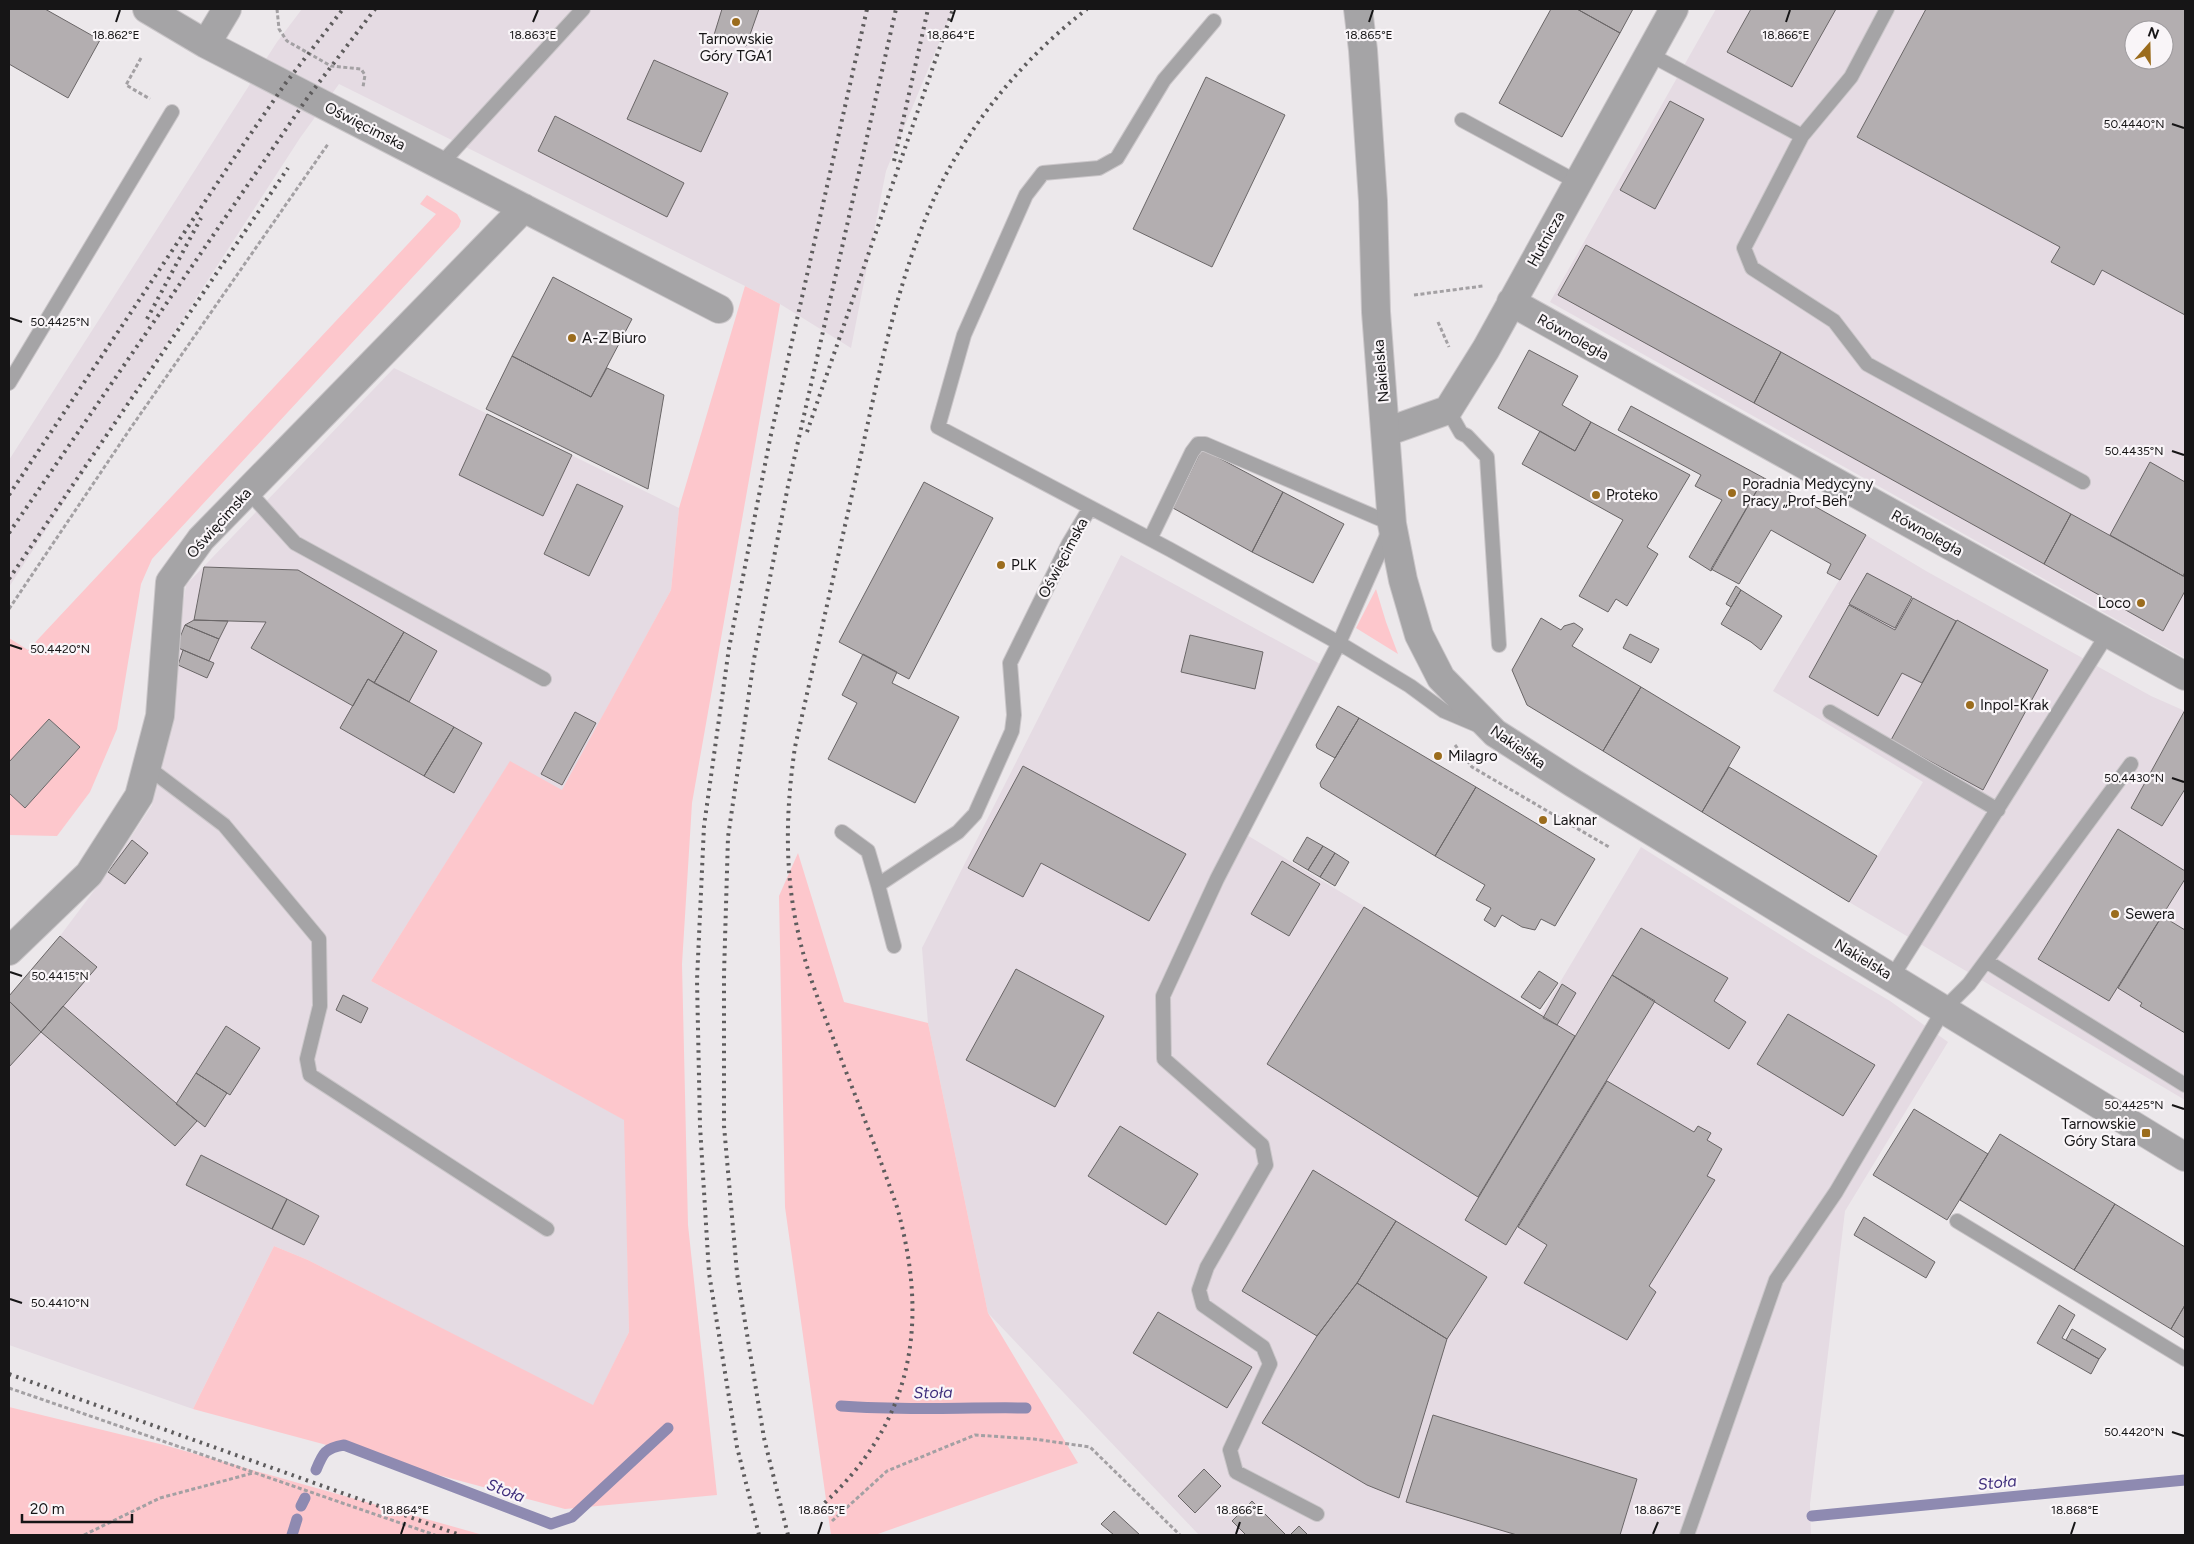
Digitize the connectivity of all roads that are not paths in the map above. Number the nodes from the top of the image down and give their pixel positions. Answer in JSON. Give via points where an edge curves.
{"nodes":[{"id":1,"x":147,"y":9,"type":"edge"},
{"id":2,"x":227,"y":9,"type":"edge"},
{"id":3,"x":583,"y":9,"type":"edge"},
{"id":4,"x":1358,"y":9,"type":"edge"},
{"id":5,"x":1674,"y":9,"type":"edge"},
{"id":6,"x":1887,"y":9,"type":"edge"},
{"id":7,"x":1214,"y":21,"type":"dead end"},
{"id":8,"x":206,"y":44,"type":"junction"},
{"id":9,"x":1649,"y":54,"type":"junction"},
{"id":10,"x":172,"y":112,"type":"road end"},
{"id":11,"x":1462,"y":120,"type":"dead end"},
{"id":12,"x":1802,"y":136,"type":"junction"},
{"id":13,"x":440,"y":165,"type":"junction"},
{"id":14,"x":1578,"y":182,"type":"junction"},
{"id":15,"x":524,"y":208,"type":"junction"},
{"id":16,"x":1511,"y":302,"type":"junction"},
{"id":17,"x":720,"y":309,"type":"dead end"},
{"id":18,"x":9,"y":383,"type":"edge"},
{"id":19,"x":1448,"y":410,"type":"junction"},
{"id":20,"x":1386,"y":432,"type":"junction"},
{"id":21,"x":2083,"y":482,"type":"dead end"},
{"id":22,"x":248,"y":491,"type":"junction"},
{"id":23,"x":1090,"y":508,"type":"junction"},
{"id":24,"x":1392,"y":524,"type":"junction"},
{"id":25,"x":1150,"y":539,"type":"junction"},
{"id":26,"x":2108,"y":633,"type":"junction"},
{"id":27,"x":1339,"y":643,"type":"junction"},
{"id":28,"x":1500,"y":645,"type":"dead end"},
{"id":29,"x":2185,"y":676,"type":"edge"},
{"id":30,"x":544,"y":679,"type":"dead end"},
{"id":31,"x":1830,"y":712,"type":"dead end"},
{"id":32,"x":1495,"y":733,"type":"junction"},
{"id":33,"x":2132,"y":764,"type":"dead end"},
{"id":34,"x":146,"y":766,"type":"junction"},
{"id":35,"x":1998,"y":810,"type":"junction"},
{"id":36,"x":842,"y":832,"type":"dead end"},
{"id":37,"x":878,"y":885,"type":"junction"},
{"id":38,"x":894,"y":946,"type":"dead end"},
{"id":39,"x":9,"y":951,"type":"edge"},
{"id":40,"x":1986,"y":961,"type":"junction"},
{"id":41,"x":1892,"y":977,"type":"junction"},
{"id":42,"x":1944,"y":1009,"type":"junction"},
{"id":43,"x":2185,"y":1085,"type":"edge"},
{"id":44,"x":2185,"y":1157,"type":"edge"},
{"id":45,"x":1957,"y":1221,"type":"dead end"},
{"id":46,"x":547,"y":1229,"type":"dead end"},
{"id":47,"x":2185,"y":1359,"type":"edge"},
{"id":48,"x":1317,"y":1514,"type":"dead end"},
{"id":49,"x":1687,"y":1535,"type":"edge"}],
"edges":[{"from":1,"to":8,"type":"street","name":"Oświęcimska"},
{"from":2,"to":8,"type":"street"},
{"from":3,"to":13,"type":"lane"},
{"from":4,"to":20,"type":"street","name":"Nakielska"},
{"from":5,"to":9,"type":"street","name":"Hutnicza"},
{"from":6,"to":12,"type":"lane","via":[[1850,77]]},
{"from":7,"to":23,"type":"lane","via":[[1164,80],[1117,158],[1099,168],[1042,173],[1026,195],[964,335],[938,427]]},
{"from":8,"to":13,"type":"street","name":"Oświęcimska"},
{"from":9,"to":12,"type":"lane"},
{"from":9,"to":14,"type":"street","name":"Hutnicza"},
{"from":10,"to":18,"type":"lane"},
{"from":11,"to":14,"type":"lane"},
{"from":12,"to":21,"type":"lane","via":[[1744,248],[1752,268],[1834,321],[1867,364]]},
{"from":13,"to":15,"type":"street","name":"Oświęcimska"},
{"from":14,"to":16,"type":"street","name":"Hutnicza"},
{"from":15,"to":17,"type":"street","name":"Oświęcimska"},
{"from":15,"to":22,"type":"street","name":"Oświęcimska"},
{"from":16,"to":19,"type":"street","name":"Hutnicza"},
{"from":16,"to":26,"type":"street","name":"Równoległa"},
{"from":19,"to":20,"type":"street"},
{"from":19,"to":28,"type":"lane","via":[[1461,433],[1487,456]]},
{"from":20,"to":24,"type":"street","name":"Nakielska"},
{"from":22,"to":30,"type":"lane","via":[[295,542]]},
{"from":22,"to":34,"type":"street","name":"Oświęcimska","via":[[201,539],[170,582],[160,716]]},
{"from":23,"to":25,"type":"lane","name":"Oświęcimska"},
{"from":23,"to":37,"type":"lane","name":"Oświęcimska","via":[[1069,543],[1010,663],[1012,731],[975,814],[958,832]]},
{"from":24,"to":25,"type":"lane","via":[[1198,444]]},
{"from":24,"to":27,"type":"lane"},
{"from":24,"to":32,"type":"street","name":"Nakielska","via":[[1403,580],[1419,635],[1432,664],[1441,678]]},
{"from":25,"to":27,"type":"lane","name":"Oświęcimska"},
{"from":26,"to":29,"type":"street","name":"Równoległa"},
{"from":26,"to":35,"type":"lane"},
{"from":27,"to":32,"type":"lane","name":"Oświęcimska","via":[[1410,686],[1444,711]]},
{"from":27,"to":48,"type":"lane","via":[[1217,879],[1163,996],[1164,1060],[1262,1145],[1266,1165],[1207,1267],[1198,1290],[1203,1305],[1263,1347],[1270,1364],[1230,1450],[1236,1472]]},
{"from":31,"to":35,"type":"lane"},
{"from":32,"to":41,"type":"street","name":"Nakielska","via":[[1573,784]]},
{"from":33,"to":40,"type":"lane"},
{"from":34,"to":39,"type":"street","name":"Oświęcimska","via":[[139,796],[89,874]]},
{"from":34,"to":46,"type":"lane","via":[[224,824],[319,939],[320,1006],[306,1059],[310,1075]]},
{"from":35,"to":41,"type":"lane"},
{"from":36,"to":37,"type":"lane","via":[[868,850]]},
{"from":37,"to":38,"type":"lane"},
{"from":40,"to":42,"type":"lane"},
{"from":40,"to":43,"type":"lane"},
{"from":41,"to":42,"type":"street","name":"Nakielska"},
{"from":42,"to":44,"type":"street","name":"Nakielska"},
{"from":42,"to":49,"type":"lane","via":[[1836,1192],[1776,1280]]},
{"from":45,"to":47,"type":"lane"}]}
